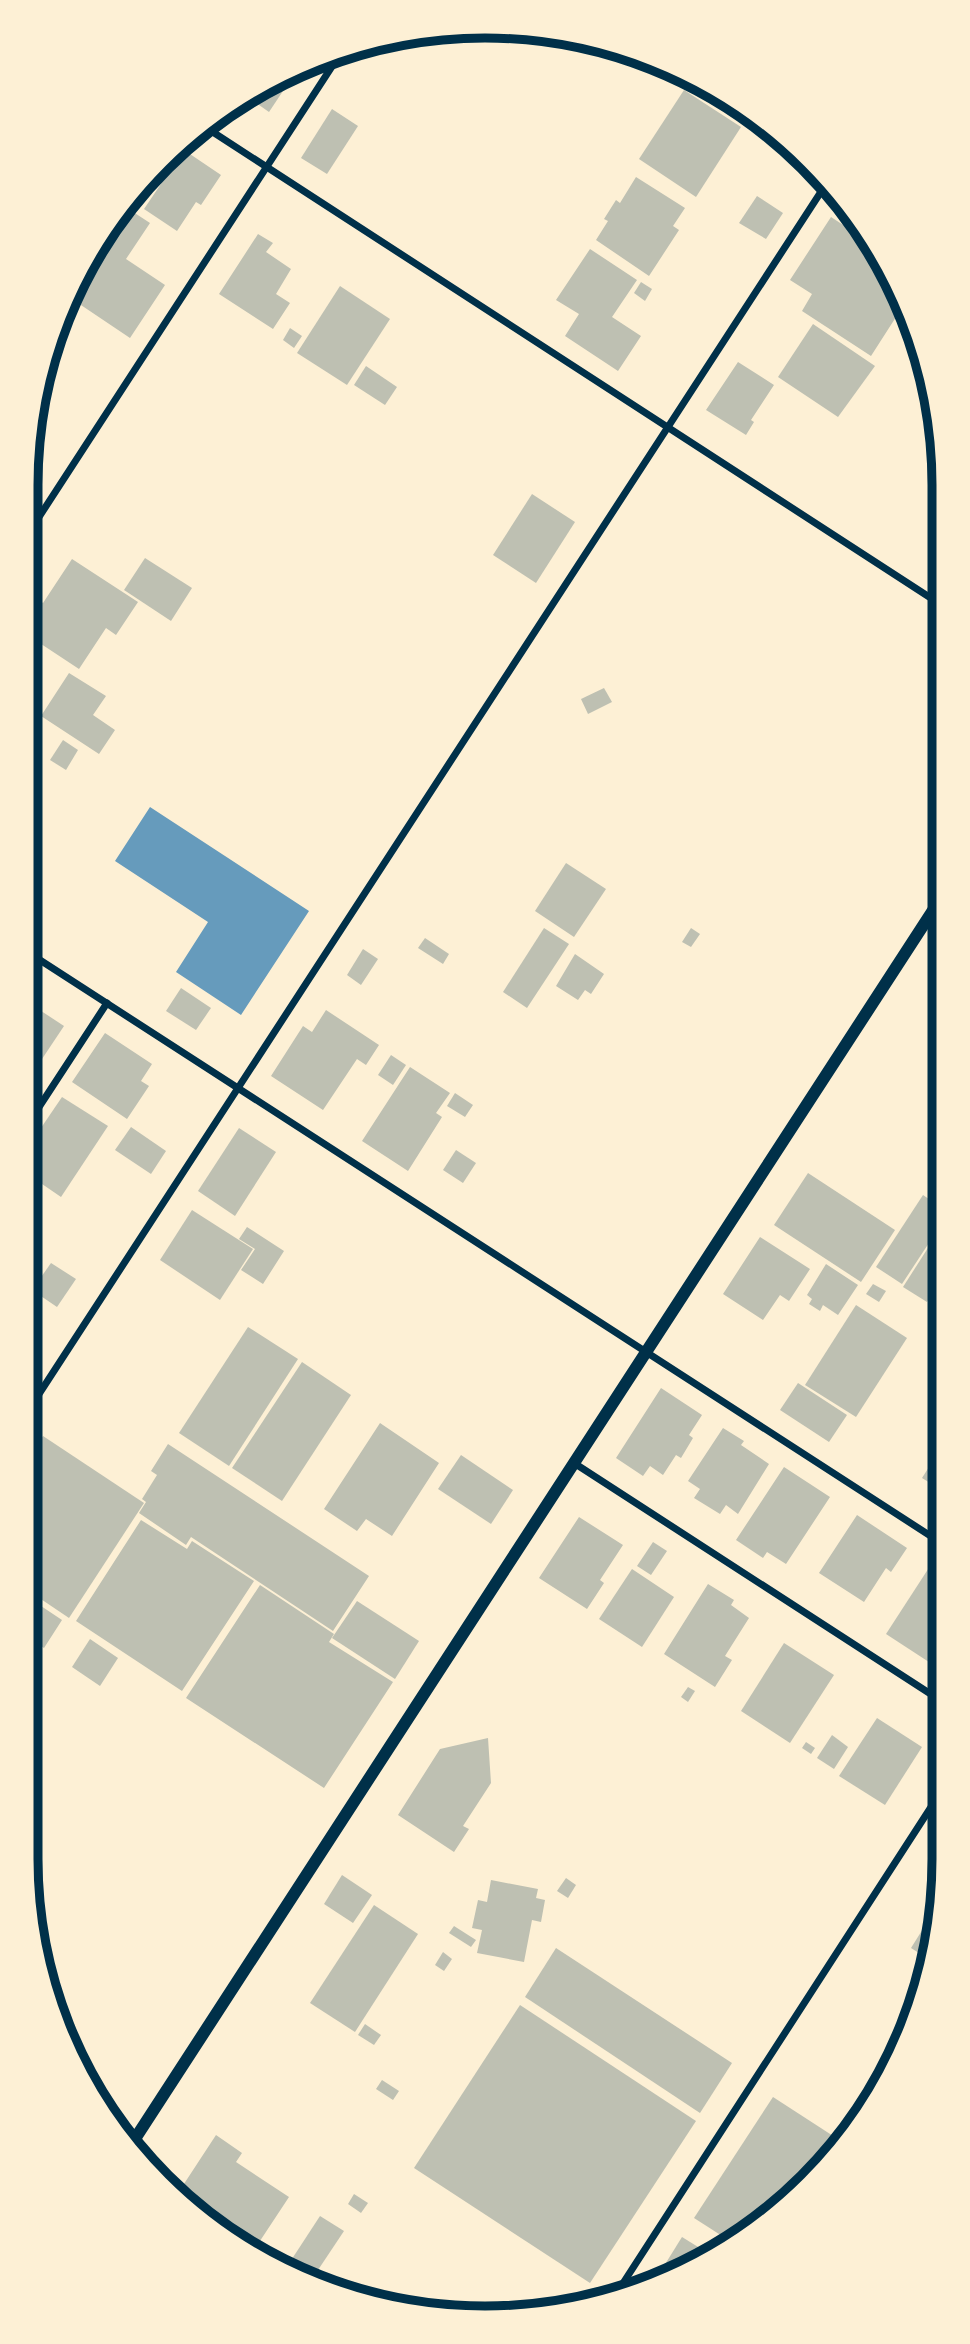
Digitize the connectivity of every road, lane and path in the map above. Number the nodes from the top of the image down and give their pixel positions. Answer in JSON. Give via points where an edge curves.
{"nodes":[{"id":1,"x":333,"y":65,"type":"edge"},
{"id":2,"x":212,"y":132,"type":"edge"},
{"id":3,"x":266,"y":167,"type":"junction"},
{"id":4,"x":821,"y":191,"type":"edge"},
{"id":5,"x":666,"y":426,"type":"junction"},
{"id":6,"x":38,"y":518,"type":"edge"},
{"id":7,"x":932,"y":599,"type":"edge"},
{"id":8,"x":932,"y":912,"type":"edge"},
{"id":9,"x":38,"y":959,"type":"edge"},
{"id":10,"x":107,"y":1003,"type":"junction"},
{"id":11,"x":239,"y":1088,"type":"junction"},
{"id":12,"x":38,"y":1109,"type":"edge"},
{"id":13,"x":646,"y":1352,"type":"junction"},
{"id":14,"x":38,"y":1396,"type":"edge"},
{"id":15,"x":574,"y":1463,"type":"junction"},
{"id":16,"x":932,"y":1537,"type":"edge"},
{"id":17,"x":932,"y":1695,"type":"edge"},
{"id":18,"x":932,"y":1806,"type":"edge"},
{"id":19,"x":136,"y":2137,"type":"edge"},
{"id":20,"x":623,"y":2284,"type":"edge"}],
"edges":[{"from":1,"to":3,"type":"street"},
{"from":2,"to":3,"type":"street"},
{"from":3,"to":5,"type":"street"},
{"from":3,"to":6,"type":"street"},
{"from":4,"to":5,"type":"street"},
{"from":5,"to":7,"type":"street"},
{"from":5,"to":11,"type":"street"},
{"from":8,"to":13,"type":"street"},
{"from":9,"to":10,"type":"street"},
{"from":10,"to":11,"type":"street"},
{"from":10,"to":12,"type":"street"},
{"from":11,"to":13,"type":"street"},
{"from":11,"to":14,"type":"street"},
{"from":13,"to":15,"type":"street"},
{"from":13,"to":16,"type":"street"},
{"from":15,"to":17,"type":"street"},
{"from":15,"to":19,"type":"street"},
{"from":18,"to":20,"type":"street"}]}
